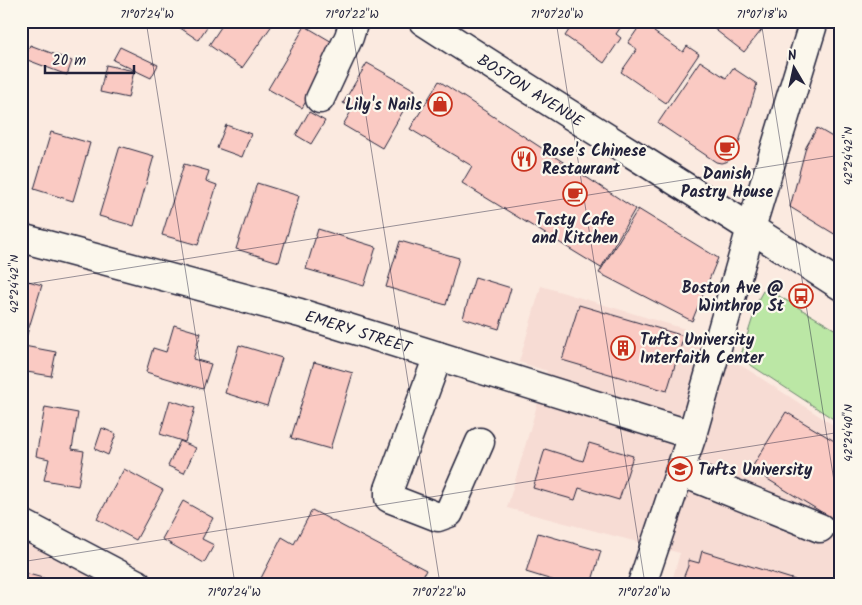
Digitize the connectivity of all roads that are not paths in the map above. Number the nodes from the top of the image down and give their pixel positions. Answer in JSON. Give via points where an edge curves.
{"nodes":[{"id":1,"x":354,"y":21,"type":"edge"},
{"id":2,"x":423,"y":21,"type":"edge"},
{"id":3,"x":814,"y":21,"type":"edge"},
{"id":4,"x":320,"y":99,"type":"dead end"},
{"id":5,"x":751,"y":228,"type":"junction"},
{"id":6,"x":21,"y":238,"type":"edge"},
{"id":7,"x":841,"y":286,"type":"edge"},
{"id":8,"x":438,"y":356,"type":"junction"},
{"id":9,"x":692,"y":434,"type":"junction"},
{"id":10,"x":480,"y":442,"type":"dead end"},
{"id":11,"x":679,"y":473,"type":"junction"},
{"id":12,"x":21,"y":523,"type":"edge"},
{"id":13,"x":820,"y":528,"type":"dead end"},
{"id":14,"x":95,"y":574,"type":"edge"},
{"id":15,"x":137,"y":584,"type":"edge"},
{"id":16,"x":642,"y":584,"type":"edge"}],
"edges":[{"from":1,"to":4,"type":"street"},
{"from":2,"to":5,"type":"street","name":"BOSTON AVENUE"},
{"from":3,"to":5,"type":"street"},
{"from":5,"to":7,"type":"street","name":"BOSTON AVENUE"},
{"from":5,"to":9,"type":"street"},
{"from":6,"to":8,"type":"street","name":"EMERY STREET","via":[[300,313]]},
{"from":8,"to":9,"type":"street","name":"EMERY STREET"},
{"from":8,"to":10,"type":"street","via":[[389,489],[390,498],[438,517],[449,513]]},
{"from":9,"to":11,"type":"street"},
{"from":11,"to":13,"type":"street"},
{"from":11,"to":16,"type":"street"},
{"from":12,"to":14,"type":"street"},
{"from":14,"to":15,"type":"street"}]}
